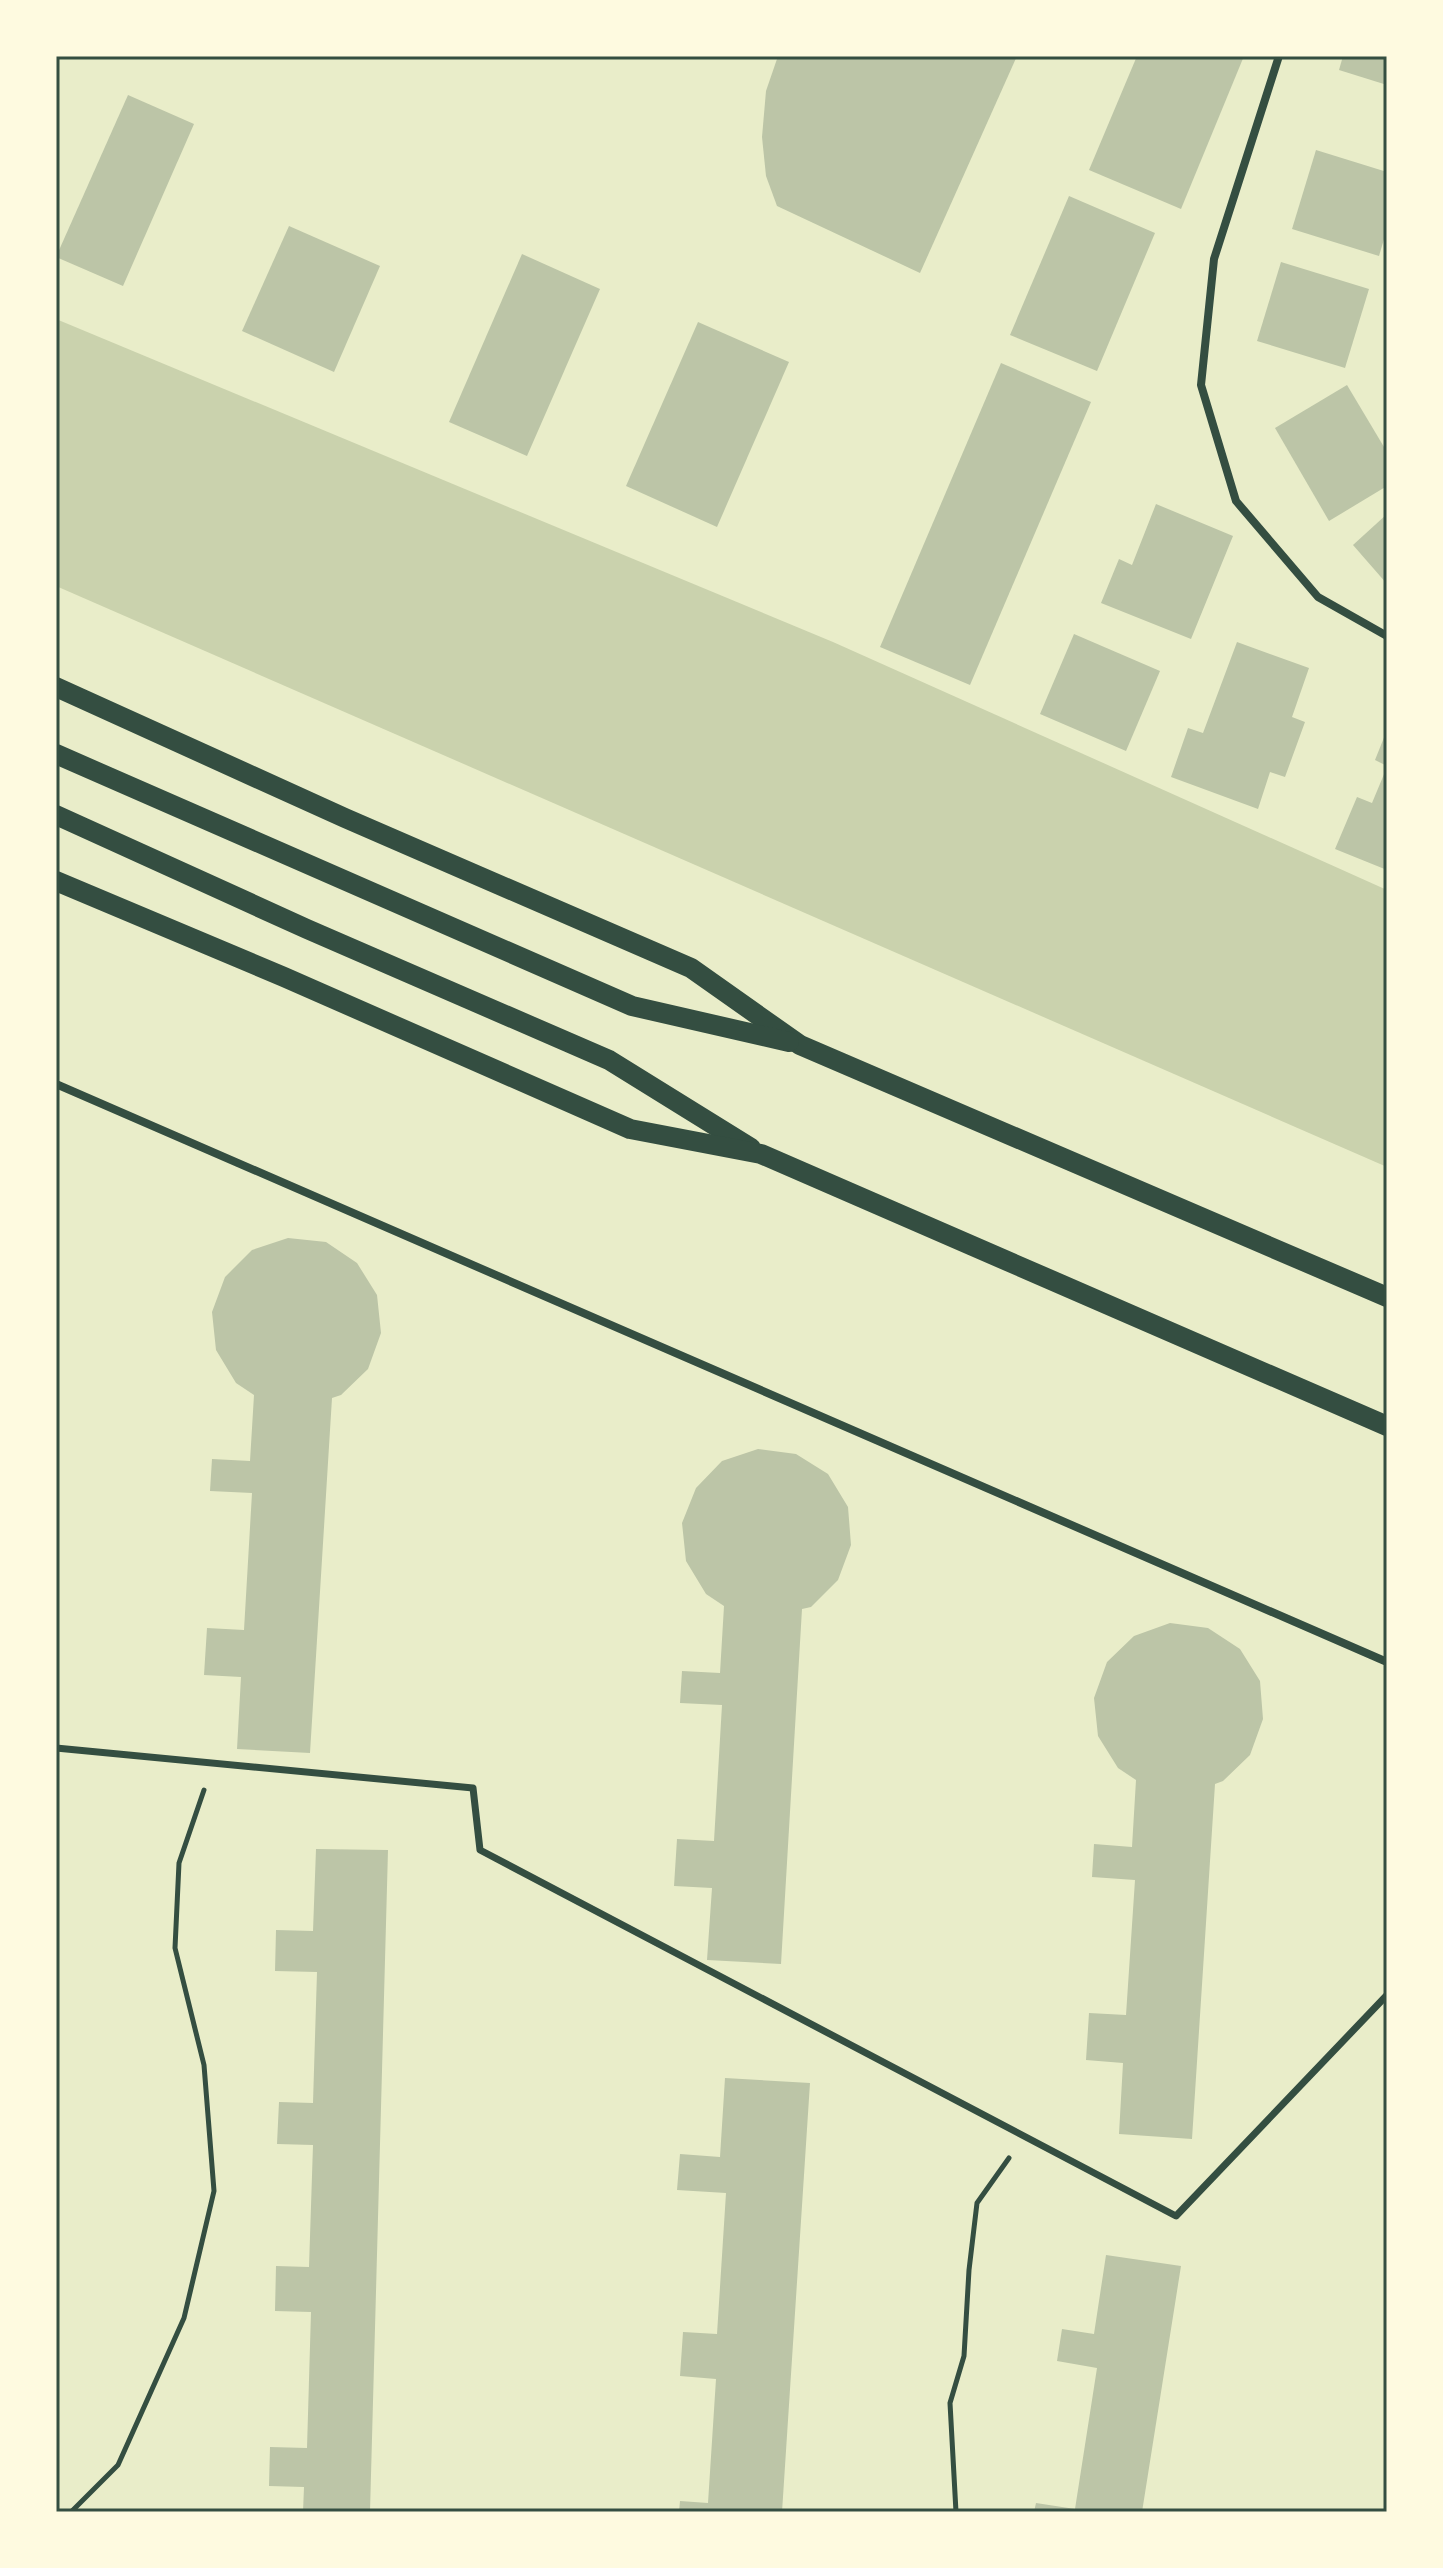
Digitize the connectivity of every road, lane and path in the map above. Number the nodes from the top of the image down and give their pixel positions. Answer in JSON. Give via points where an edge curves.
{"nodes":[{"id":1,"x":1279,"y":56,"type":"edge"},
{"id":2,"x":1387,"y":636,"type":"edge"},
{"id":3,"x":56,"y":687,"type":"edge"},
{"id":4,"x":56,"y":754,"type":"edge"},
{"id":5,"x":56,"y":815,"type":"edge"},
{"id":6,"x":56,"y":881,"type":"edge"},
{"id":7,"x":800,"y":1045,"type":"junction"},
{"id":8,"x":56,"y":1084,"type":"edge"},
{"id":9,"x":761,"y":1154,"type":"junction"},
{"id":10,"x":1387,"y":1297,"type":"edge"},
{"id":11,"x":1387,"y":1426,"type":"edge"},
{"id":12,"x":1387,"y":1662,"type":"edge"},
{"id":13,"x":56,"y":1748,"type":"edge"},
{"id":14,"x":213,"y":1763,"type":"junction"},
{"id":15,"x":1387,"y":1995,"type":"edge"},
{"id":16,"x":1026,"y":2137,"type":"junction"},
{"id":17,"x":71,"y":2512,"type":"edge"},
{"id":18,"x":956,"y":2512,"type":"edge"}],
"edges":[{"from":1,"to":2,"type":"street","via":[[1214,259],[1201,385],[1236,501],[1318,597]]},
{"from":3,"to":7,"type":"main road","via":[[691,968]]},
{"from":4,"to":7,"type":"main road","via":[[632,1006]]},
{"from":5,"to":9,"type":"main road","via":[[609,1060]]},
{"from":6,"to":9,"type":"main road","via":[[630,1129]]},
{"from":7,"to":10,"type":"main road"},
{"from":8,"to":12,"type":"street"},
{"from":9,"to":11,"type":"main road"},
{"from":13,"to":14,"type":"street"},
{"from":14,"to":16,"type":"street","via":[[473,1788],[480,1850]]},
{"from":14,"to":17,"type":"path","via":[[179,1863],[175,1948],[204,2065],[214,2191],[184,2318],[118,2465]]},
{"from":15,"to":16,"type":"street","via":[[1176,2216]]},
{"from":16,"to":18,"type":"path","via":[[977,2203],[964,2356],[950,2403]]}]}
